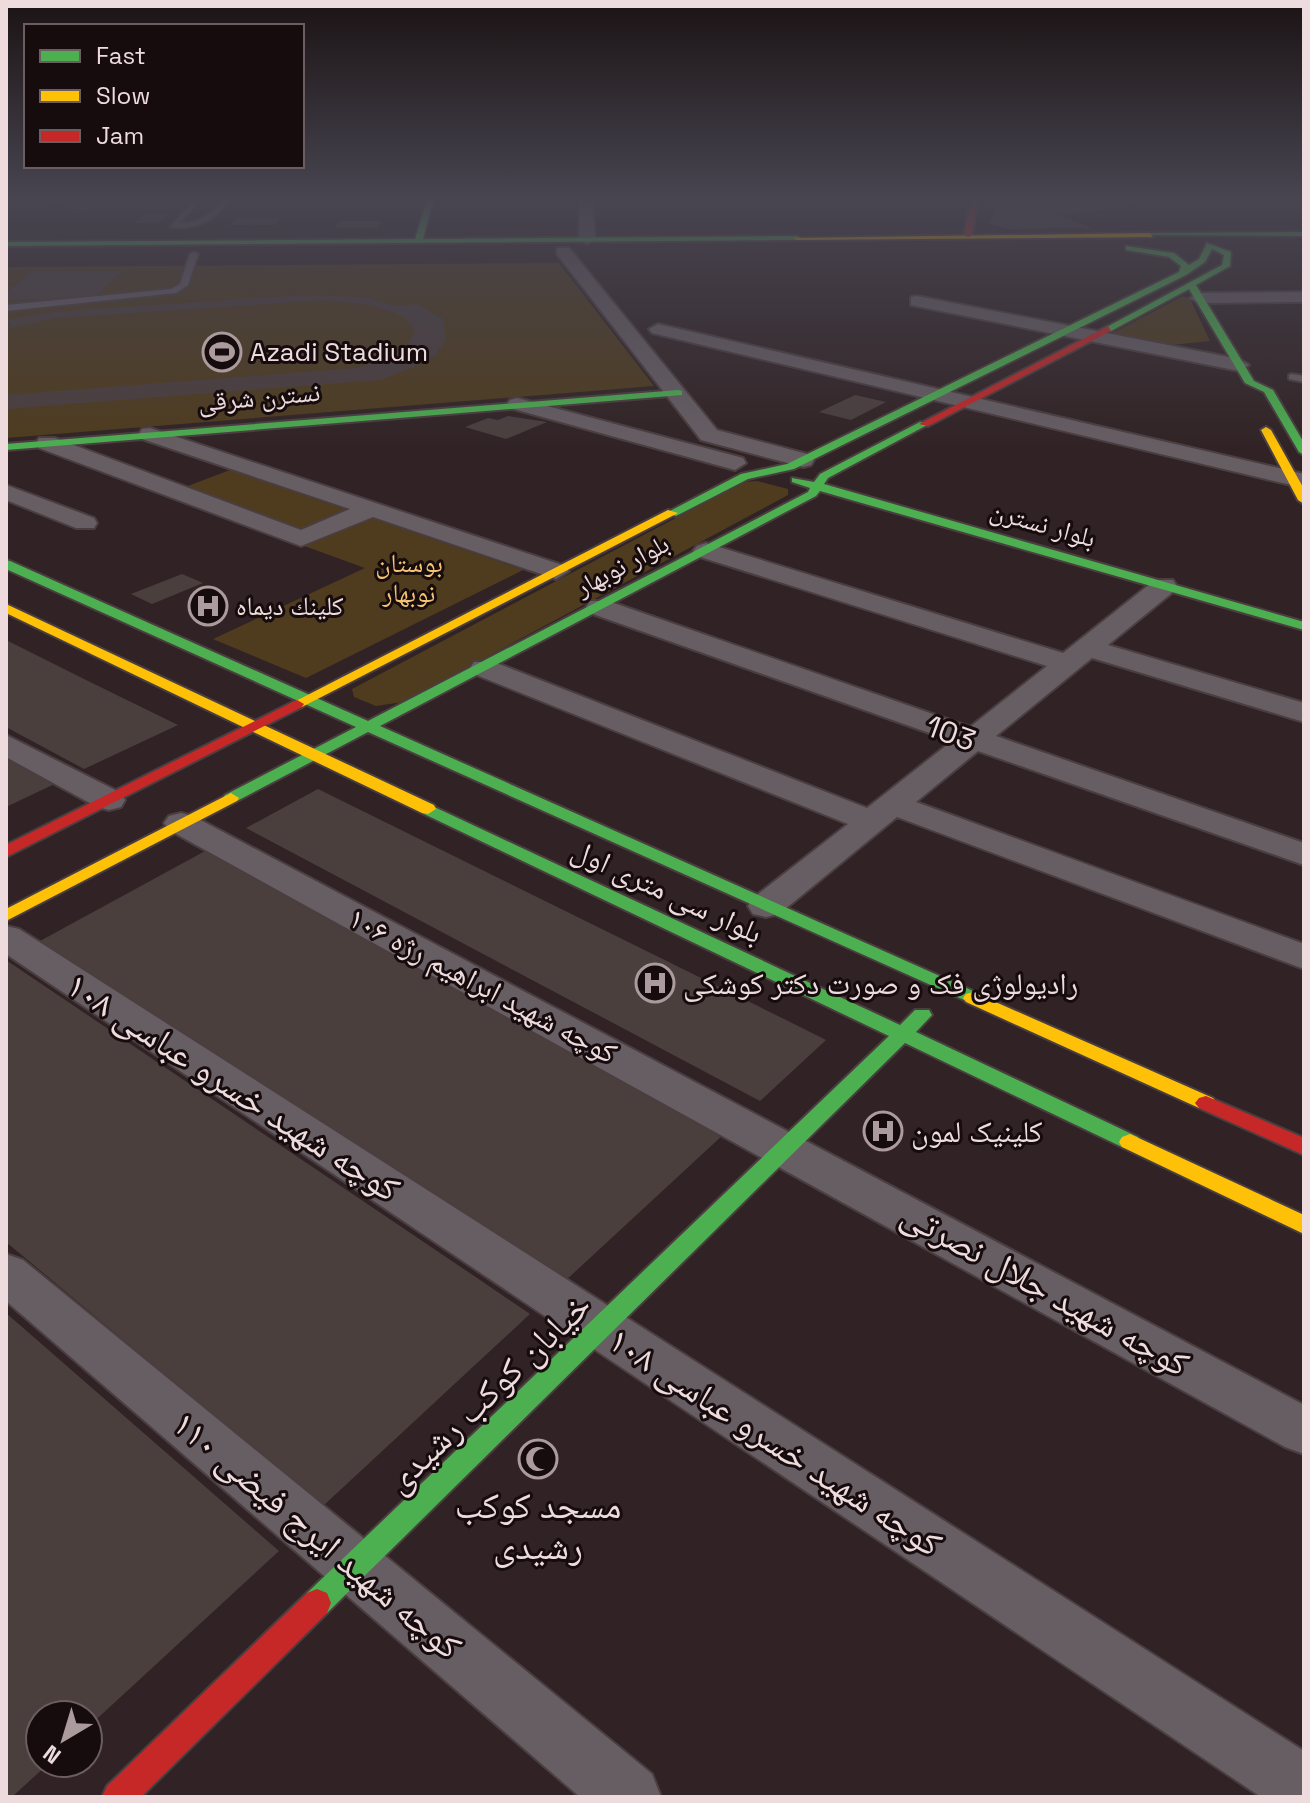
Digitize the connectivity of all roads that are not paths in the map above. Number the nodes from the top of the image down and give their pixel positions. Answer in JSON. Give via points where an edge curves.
{"nodes":[{"id":1,"x":185,"y":281,"type":"edge"},
{"id":2,"x":587,"y":281,"type":"edge"},
{"id":3,"x":1194,"y":281,"type":"edge"},
{"id":4,"x":1203,"y":281,"type":"edge"},
{"id":5,"x":1195,"y":284,"type":"junction"},
{"id":6,"x":1304,"y":297,"type":"edge"},
{"id":7,"x":917,"y":301,"type":"dead end"},
{"id":8,"x":6,"y":308,"type":"edge"},
{"id":9,"x":1209,"y":315,"type":"junction"},
{"id":10,"x":1304,"y":315,"type":"edge"},
{"id":11,"x":658,"y":329,"type":"dead end"},
{"id":12,"x":1065,"y":331,"type":"junction"},
{"id":13,"x":1093,"y":336,"type":"junction"},
{"id":14,"x":1226,"y":344,"type":"junction"},
{"id":15,"x":1160,"y":350,"type":"junction"},
{"id":16,"x":1239,"y":365,"type":"junction"},
{"id":17,"x":1292,"y":377,"type":"dead end"},
{"id":18,"x":1304,"y":379,"type":"edge"},
{"id":19,"x":1250,"y":383,"type":"junction"},
{"id":20,"x":678,"y":393,"type":"junction"},
{"id":21,"x":937,"y":395,"type":"junction"},
{"id":22,"x":968,"y":402,"type":"junction"},
{"id":23,"x":517,"y":404,"type":"junction"},
{"id":24,"x":150,"y":434,"type":"junction"},
{"id":25,"x":709,"y":435,"type":"junction"},
{"id":26,"x":47,"y":443,"type":"junction"},
{"id":27,"x":1144,"y":444,"type":"junction"},
{"id":28,"x":6,"y":447,"type":"edge"},
{"id":29,"x":681,"y":448,"type":"junction"},
{"id":30,"x":1303,"y":450,"type":"edge"},
{"id":31,"x":1278,"y":451,"type":"junction"},
{"id":32,"x":1213,"y":460,"type":"junction"},
{"id":33,"x":797,"y":464,"type":"junction"},
{"id":34,"x":767,"y":472,"type":"junction"},
{"id":35,"x":1298,"y":480,"type":"edge"},
{"id":36,"x":821,"y":481,"type":"junction"},
{"id":37,"x":6,"y":492,"type":"edge"},
{"id":38,"x":1304,"y":501,"type":"edge"},
{"id":39,"x":372,"y":509,"type":"junction"},
{"id":40,"x":85,"y":523,"type":"dead end"},
{"id":41,"x":706,"y":551,"type":"junction"},
{"id":42,"x":6,"y":564,"type":"edge"},
{"id":43,"x":556,"y":571,"type":"junction"},
{"id":44,"x":1164,"y":586,"type":"junction"},
{"id":45,"x":599,"y":607,"type":"junction"},
{"id":46,"x":6,"y":608,"type":"edge"},
{"id":47,"x":1304,"y":612,"type":"edge"},
{"id":48,"x":1304,"y":626,"type":"edge"},
{"id":49,"x":1076,"y":655,"type":"junction"},
{"id":50,"x":484,"y":668,"type":"junction"},
{"id":51,"x":308,"y":699,"type":"junction"},
{"id":52,"x":1304,"y":713,"type":"edge"},
{"id":53,"x":254,"y":727,"type":"junction"},
{"id":54,"x":370,"y":727,"type":"junction"},
{"id":55,"x":971,"y":740,"type":"junction"},
{"id":56,"x":6,"y":744,"type":"edge"},
{"id":57,"x":314,"y":755,"type":"junction"},
{"id":58,"x":109,"y":800,"type":"junction"},
{"id":59,"x":881,"y":813,"type":"junction"},
{"id":60,"x":181,"y":823,"type":"junction"},
{"id":61,"x":6,"y":852,"type":"edge"},
{"id":62,"x":1304,"y":855,"type":"edge"},
{"id":63,"x":766,"y":906,"type":"junction"},
{"id":64,"x":6,"y":916,"type":"edge"},
{"id":65,"x":6,"y":937,"type":"edge"},
{"id":66,"x":1304,"y":957,"type":"edge"},
{"id":67,"x":949,"y":988,"type":"junction"},
{"id":68,"x":902,"y":1034,"type":"junction"},
{"id":69,"x":1304,"y":1147,"type":"edge"},
{"id":70,"x":786,"y":1148,"type":"junction"},
{"id":71,"x":1304,"y":1225,"type":"edge"},
{"id":72,"x":6,"y":1273,"type":"edge"},
{"id":73,"x":601,"y":1328,"type":"junction"},
{"id":74,"x":1304,"y":1431,"type":"edge"},
{"id":75,"x":355,"y":1567,"type":"junction"},
{"id":76,"x":1304,"y":1788,"type":"edge"},
{"id":77,"x":118,"y":1797,"type":"edge"},
{"id":78,"x":629,"y":1797,"type":"edge"}],
"edges":[{"from":1,"to":8,"type":"lane","via":[[173,291]]},
{"from":2,"to":20,"type":"street"},
{"from":3,"to":5,"type":"main road"},
{"from":4,"to":5,"type":"main road","name":"بلوار نوبهار"},
{"from":5,"to":6,"type":"street"},
{"from":5,"to":9,"type":"main road"},
{"from":5,"to":12,"type":"main road","name":"بلوار نوبهار"},
{"from":5,"to":13,"type":"main road","name":"بلوار نوبهار"},
{"from":7,"to":12,"type":"street"},
{"from":9,"to":10,"type":"street"},
{"from":9,"to":14,"type":"main road"},
{"from":11,"to":21,"type":"street"},
{"from":12,"to":13,"type":"street"},
{"from":12,"to":21,"type":"main road","name":"بلوار نوبهار"},
{"from":13,"to":15,"type":"street"},
{"from":13,"to":22,"type":"main road","name":"بلوار نوبهار"},
{"from":14,"to":15,"type":"street"},
{"from":14,"to":16,"type":"main road"},
{"from":15,"to":16,"type":"street"},
{"from":16,"to":19,"type":"main road"},
{"from":17,"to":18,"type":"lane"},
{"from":19,"to":30,"type":"main road","via":[[1268,390]]},
{"from":19,"to":31,"type":"main road","via":[[1244,390]]},
{"from":20,"to":23,"type":"main road","name":"نسترن شرقی"},
{"from":20,"to":25,"type":"street"},
{"from":21,"to":22,"type":"street"},
{"from":21,"to":33,"type":"main road","name":"بلوار نوبهار"},
{"from":22,"to":27,"type":"street"},
{"from":22,"to":36,"type":"main road","name":"بلوار نوبهار"},
{"from":23,"to":24,"type":"main road","name":"نسترن شرقی"},
{"from":23,"to":29,"type":"street","name":"نسترن شرقی"},
{"from":24,"to":26,"type":"main road","name":"نسترن شرقی"},
{"from":24,"to":39,"type":"street"},
{"from":25,"to":29,"type":"street"},
{"from":25,"to":33,"type":"street"},
{"from":26,"to":28,"type":"main road","name":"نسترن شرقی"},
{"from":26,"to":39,"type":"street","via":[[301,539]]},
{"from":27,"to":32,"type":"street"},
{"from":27,"to":38,"type":"street","via":[[1116,457]]},
{"from":29,"to":34,"type":"street","name":"نسترن شرقی"},
{"from":30,"to":31,"type":"street"},
{"from":31,"to":32,"type":"street"},
{"from":31,"to":35,"type":"main road"},
{"from":32,"to":35,"type":"street"},
{"from":33,"to":34,"type":"main road","name":"بلوار نوبهار"},
{"from":33,"to":36,"type":"main road","name":"بلوار نسترن"},
{"from":34,"to":36,"type":"main road","name":"بلوار نسترن"},
{"from":34,"to":43,"type":"main road","name":"بلوار نوبهار","via":[[745,476]]},
{"from":35,"to":38,"type":"main road"},
{"from":36,"to":41,"type":"main road","name":"بلوار نوبهار","via":[[812,494]]},
{"from":36,"to":44,"type":"main road","name":"بلوار نسترن"},
{"from":36,"to":47,"type":"main road","name":"بلوار نسترن"},
{"from":37,"to":40,"type":"street"},
{"from":39,"to":43,"type":"street"},
{"from":41,"to":45,"type":"main road","name":"بلوار نوبهار"},
{"from":41,"to":49,"type":"street"},
{"from":42,"to":51,"type":"main road","name":"بلوار سی متری اول"},
{"from":43,"to":51,"type":"main road","name":"بلوار نوبهار"},
{"from":44,"to":48,"type":"main road","name":"بلوار نسترن"},
{"from":44,"to":49,"type":"street"},
{"from":45,"to":50,"type":"main road","name":"بلوار نوبهار"},
{"from":45,"to":55,"type":"street","name":"103"},
{"from":46,"to":53,"type":"main road","name":"بلوار سی متری اول"},
{"from":49,"to":52,"type":"street"},
{"from":49,"to":55,"type":"street"},
{"from":50,"to":54,"type":"main road","name":"بلوار نوبهار"},
{"from":50,"to":59,"type":"street"},
{"from":51,"to":53,"type":"main road","name":"بلوار نوبهار"},
{"from":51,"to":54,"type":"main road","name":"بلوار سی متری اول"},
{"from":53,"to":57,"type":"main road","name":"بلوار سی متری اول"},
{"from":53,"to":58,"type":"main road","name":"بلوار نوبهار"},
{"from":54,"to":57,"type":"main road","name":"بلوار نوبهار"},
{"from":54,"to":63,"type":"main road","name":"بلوار سی متری اول"},
{"from":55,"to":59,"type":"street"},
{"from":55,"to":62,"type":"street","name":"103"},
{"from":56,"to":58,"type":"street"},
{"from":57,"to":60,"type":"main road","name":"بلوار نوبهار"},
{"from":57,"to":68,"type":"main road","name":"بلوار سی متری اول"},
{"from":58,"to":61,"type":"main road","name":"بلوار نوبهار"},
{"from":59,"to":63,"type":"street"},
{"from":59,"to":66,"type":"street"},
{"from":60,"to":64,"type":"main road","name":"بلوار نوبهار"},
{"from":60,"to":70,"type":"street","name":"کوچه شهید ابراهیم رژه ۱۰۶"},
{"from":63,"to":67,"type":"main road","name":"بلوار سی متری اول"},
{"from":65,"to":73,"type":"street","name":"کوچه شهید خسرو عباسی ۱۰۸"},
{"from":67,"to":68,"type":"main road","name":"خیابان کوکب رشیدی"},
{"from":67,"to":69,"type":"main road","name":"بلوار سی متری اول"},
{"from":68,"to":70,"type":"main road","name":"خیابان کوکب رشیدی"},
{"from":68,"to":71,"type":"main road","name":"بلوار سی متری اول"},
{"from":70,"to":73,"type":"main road","name":"خیابان کوکب رشیدی"},
{"from":70,"to":74,"type":"street","name":"کوچه شهید جلال نصرتی"},
{"from":72,"to":75,"type":"street","name":"کوچه شهید ایرج فیضی ۱۱۰"},
{"from":73,"to":75,"type":"main road","name":"خیابان کوکب رشیدی"},
{"from":73,"to":76,"type":"street","name":"کوچه شهید خسرو عباسی ۱۰۸"},
{"from":75,"to":77,"type":"main road","name":"خیابان کوکب رشیدی"},
{"from":75,"to":78,"type":"street","name":"کوچه شهید ایرج فیضی ۱۱۰"}]}
